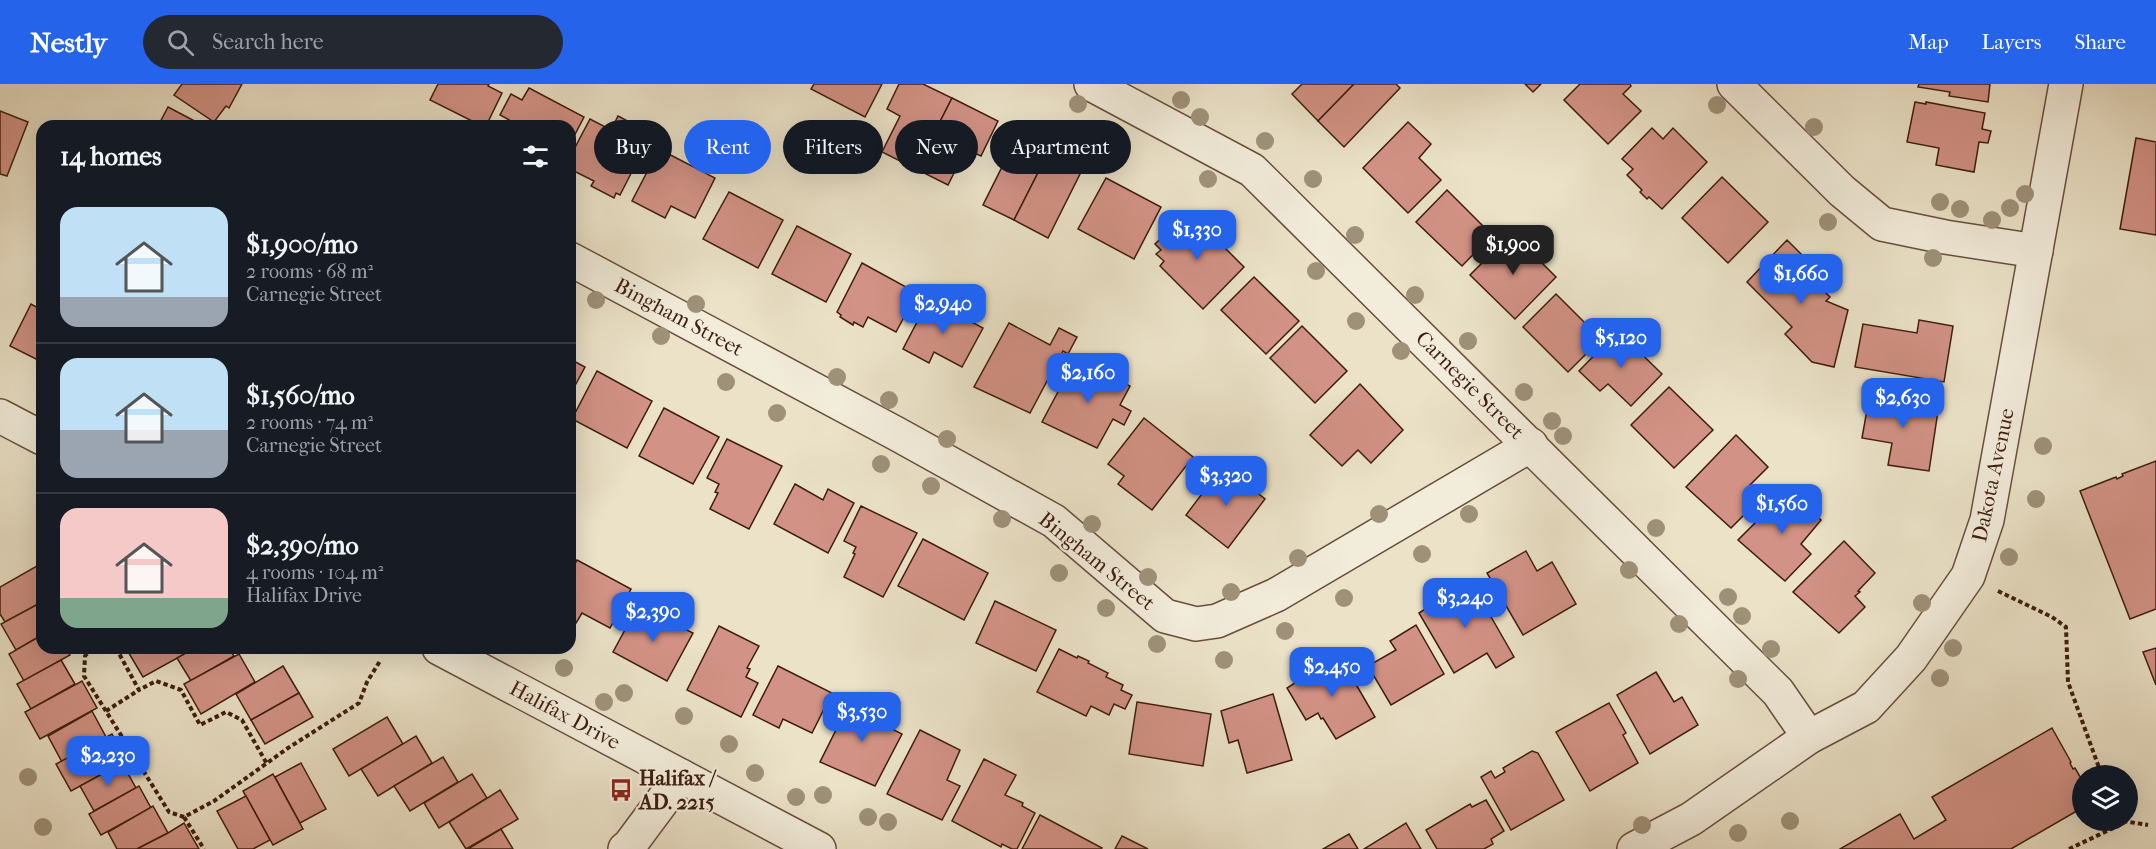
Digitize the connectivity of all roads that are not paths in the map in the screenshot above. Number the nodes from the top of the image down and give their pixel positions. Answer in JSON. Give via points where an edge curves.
{"nodes":[{"id":1,"x":1091,"y":84,"type":"edge"},
{"id":2,"x":1734,"y":84,"type":"edge"},
{"id":3,"x":2066,"y":84,"type":"edge"},
{"id":4,"x":2036,"y":251,"type":"junction"},
{"id":5,"x":576,"y":262,"type":"edge"},
{"id":6,"x":0,"y":417,"type":"edge"},
{"id":7,"x":36,"y":435,"type":"edge"},
{"id":8,"x":1532,"y":445,"type":"junction"},
{"id":9,"x":451,"y":654,"type":"edge"},
{"id":10,"x":1809,"y":737,"type":"junction"},
{"id":11,"x":681,"y":776,"type":"junction"},
{"id":12,"x":625,"y":849,"type":"edge"},
{"id":13,"x":819,"y":849,"type":"edge"},
{"id":14,"x":1634,"y":849,"type":"edge"}],
"edges":[{"from":1,"to":8,"type":"street","name":"Carnegie Street","via":[[1252,170]]},
{"from":2,"to":4,"type":"street","via":[[1842,191],[1882,224]]},
{"from":3,"to":4,"type":"street","name":"Dakota Avenue"},
{"from":4,"to":10,"type":"street","name":"Dakota Avenue","via":[[1987,520],[1968,576],[1911,658],[1866,707]]},
{"from":5,"to":8,"type":"street","name":"Bingham Street","via":[[1054,521],[1165,616],[1196,624],[1217,621],[1276,595]]},
{"from":6,"to":7,"type":"street"},
{"from":8,"to":10,"type":"street","name":"Carnegie Street","via":[[1778,692]]},
{"from":9,"to":11,"type":"street","name":"Halifax Drive"},
{"from":10,"to":14,"type":"street","name":"Dakota Avenue","via":[[1691,819]]},
{"from":11,"to":12,"type":"street"},
{"from":11,"to":13,"type":"street","name":"Halifax Drive"}]}
